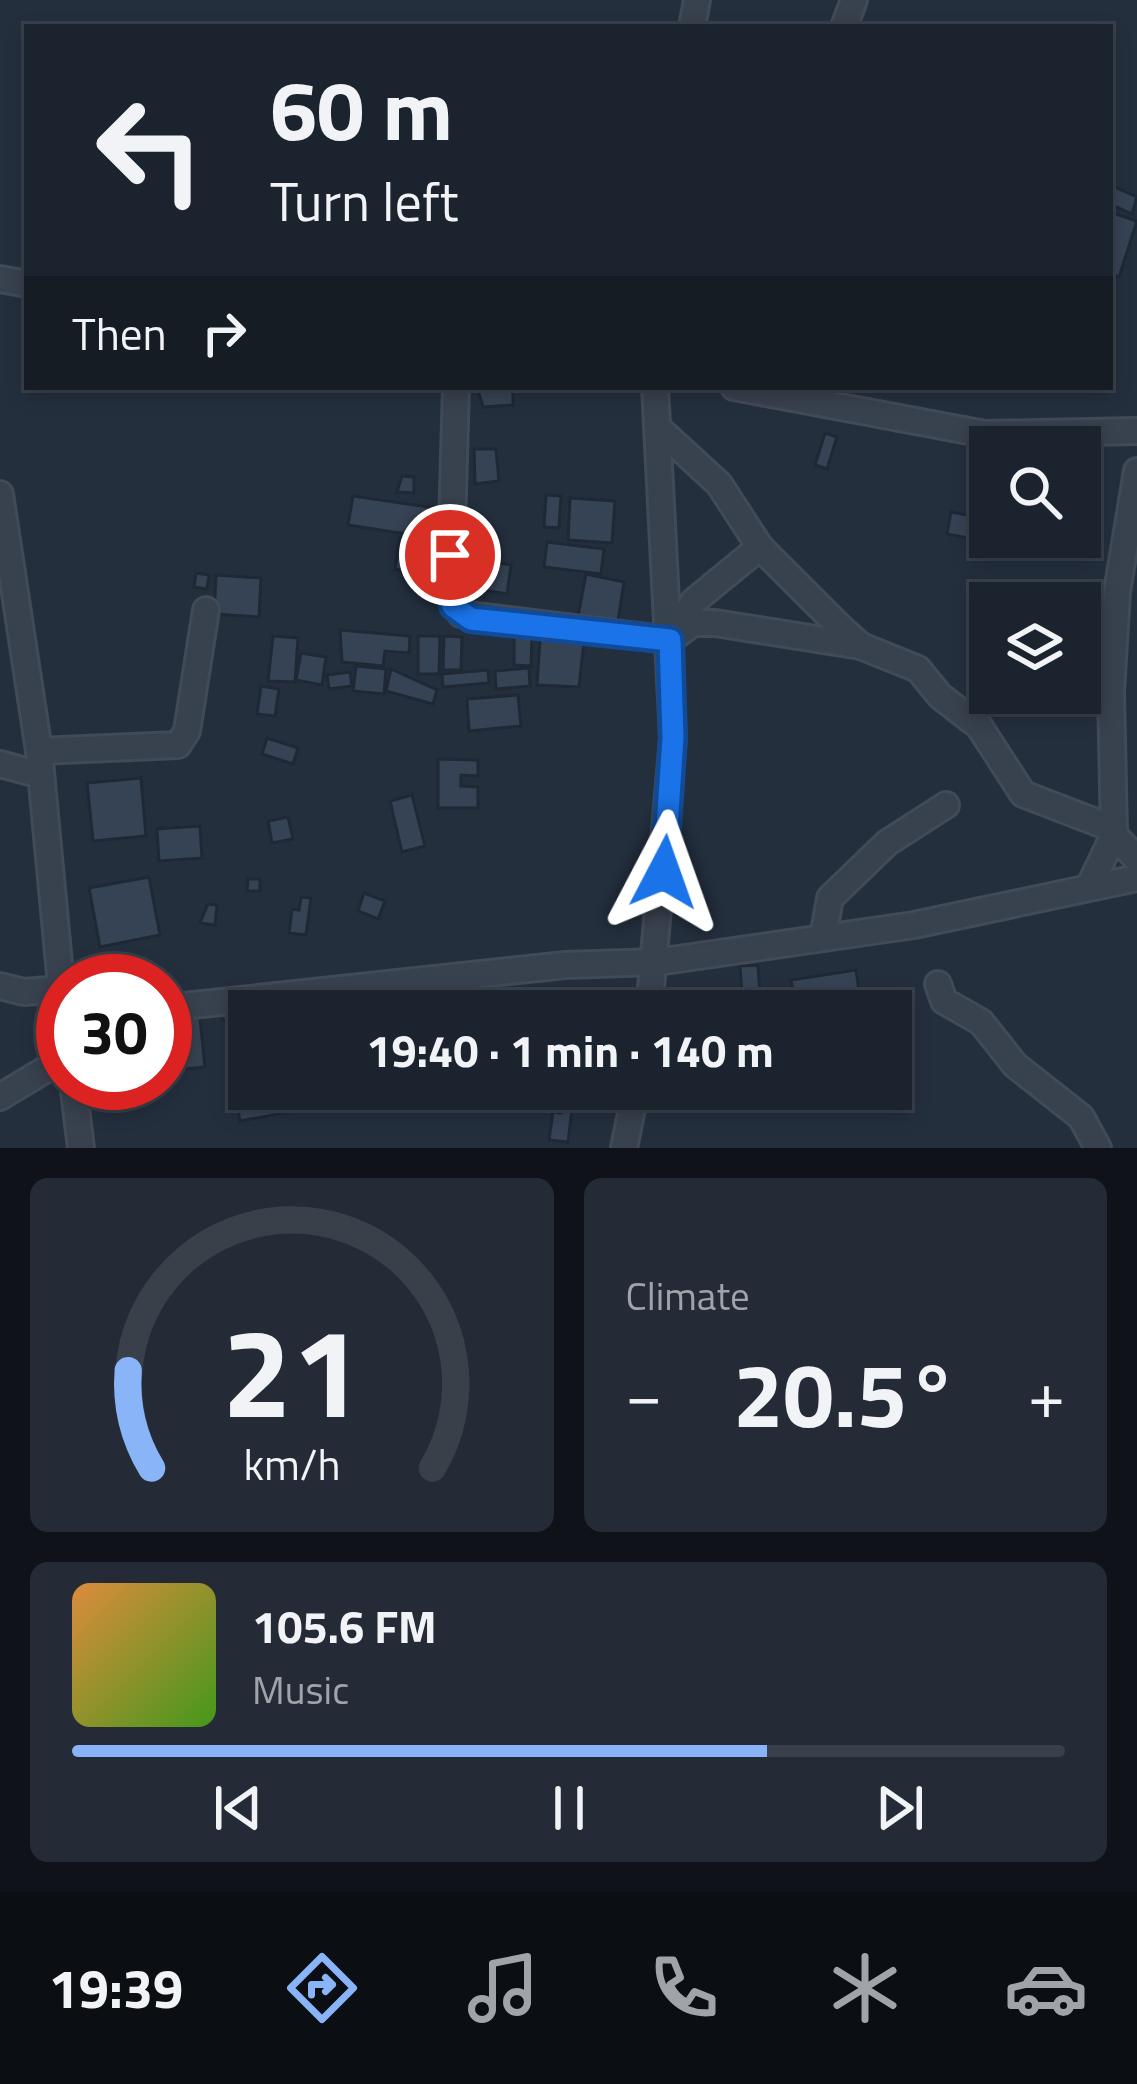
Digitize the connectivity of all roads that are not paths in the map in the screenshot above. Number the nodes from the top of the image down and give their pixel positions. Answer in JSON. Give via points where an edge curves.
{"nodes":[{"id":1,"x":456,"y":390,"type":"edge"},
{"id":2,"x":656,"y":390,"type":"edge"},
{"id":3,"x":750,"y":390,"type":"edge"},
{"id":4,"x":659,"y":429,"type":"junction"},
{"id":5,"x":1137,"y":431,"type":"edge"},
{"id":6,"x":1137,"y":471,"type":"edge"},
{"id":7,"x":0,"y":494,"type":"edge"},
{"id":8,"x":760,"y":547,"type":"junction"},
{"id":9,"x":206,"y":610,"type":"dead end"},
{"id":10,"x":670,"y":640,"type":"junction"},
{"id":11,"x":860,"y":646,"type":"junction"},
{"id":12,"x":40,"y":763,"type":"junction"},
{"id":13,"x":0,"y":764,"type":"edge"},
{"id":14,"x":946,"y":805,"type":"dead end"},
{"id":15,"x":1114,"y":832,"type":"junction"},
{"id":16,"x":1137,"y":859,"type":"edge"},
{"id":17,"x":1137,"y":878,"type":"edge"},
{"id":18,"x":1090,"y":886,"type":"junction"},
{"id":19,"x":823,"y":938,"type":"junction"},
{"id":20,"x":58,"y":954,"type":"edge"},
{"id":21,"x":657,"y":962,"type":"junction"},
{"id":22,"x":938,"y":984,"type":"dead end"},
{"id":23,"x":0,"y":986,"type":"edge"},
{"id":24,"x":652,"y":990,"type":"edge"},
{"id":25,"x":36,"y":994,"type":"edge"},
{"id":26,"x":192,"y":1005,"type":"edge"},
{"id":27,"x":36,"y":1075,"type":"edge"},
{"id":28,"x":0,"y":1097,"type":"edge"},
{"id":29,"x":76,"y":1110,"type":"edge"},
{"id":30,"x":632,"y":1110,"type":"edge"},
{"id":31,"x":81,"y":1148,"type":"edge"},
{"id":32,"x":624,"y":1148,"type":"edge"},
{"id":33,"x":1098,"y":1148,"type":"edge"}],
"edges":[{"from":1,"to":10,"type":"street","via":[[453,606],[471,619]]},
{"from":2,"to":4,"type":"street"},
{"from":3,"to":5,"type":"street","via":[[985,434]]},
{"from":4,"to":8,"type":"street","via":[[719,484]]},
{"from":4,"to":10,"type":"street"},
{"from":6,"to":15,"type":"street","via":[[1117,592]]},
{"from":7,"to":12,"type":"street"},
{"from":8,"to":10,"type":"street","via":[[694,601]]},
{"from":8,"to":11,"type":"street"},
{"from":9,"to":12,"type":"street","via":[[188,731],[178,745]]},
{"from":10,"to":11,"type":"street","via":[[693,622]]},
{"from":10,"to":21,"type":"street","via":[[673,738]]},
{"from":11,"to":15,"type":"street","via":[[918,669],[979,726],[1023,794]]},
{"from":12,"to":13,"type":"street"},
{"from":12,"to":20,"type":"street"},
{"from":14,"to":19,"type":"street","via":[[887,844],[830,898]]},
{"from":15,"to":16,"type":"street"},
{"from":15,"to":18,"type":"street"},
{"from":17,"to":18,"type":"street"},
{"from":18,"to":19,"type":"street"},
{"from":19,"to":21,"type":"street"},
{"from":21,"to":24,"type":"street"},
{"from":21,"to":26,"type":"street"},
{"from":22,"to":33,"type":"street","via":[[944,1000],[981,1022],[1015,1064],[1081,1117]]},
{"from":23,"to":25,"type":"street"},
{"from":27,"to":28,"type":"street"},
{"from":29,"to":31,"type":"street"},
{"from":30,"to":32,"type":"street"}]}
